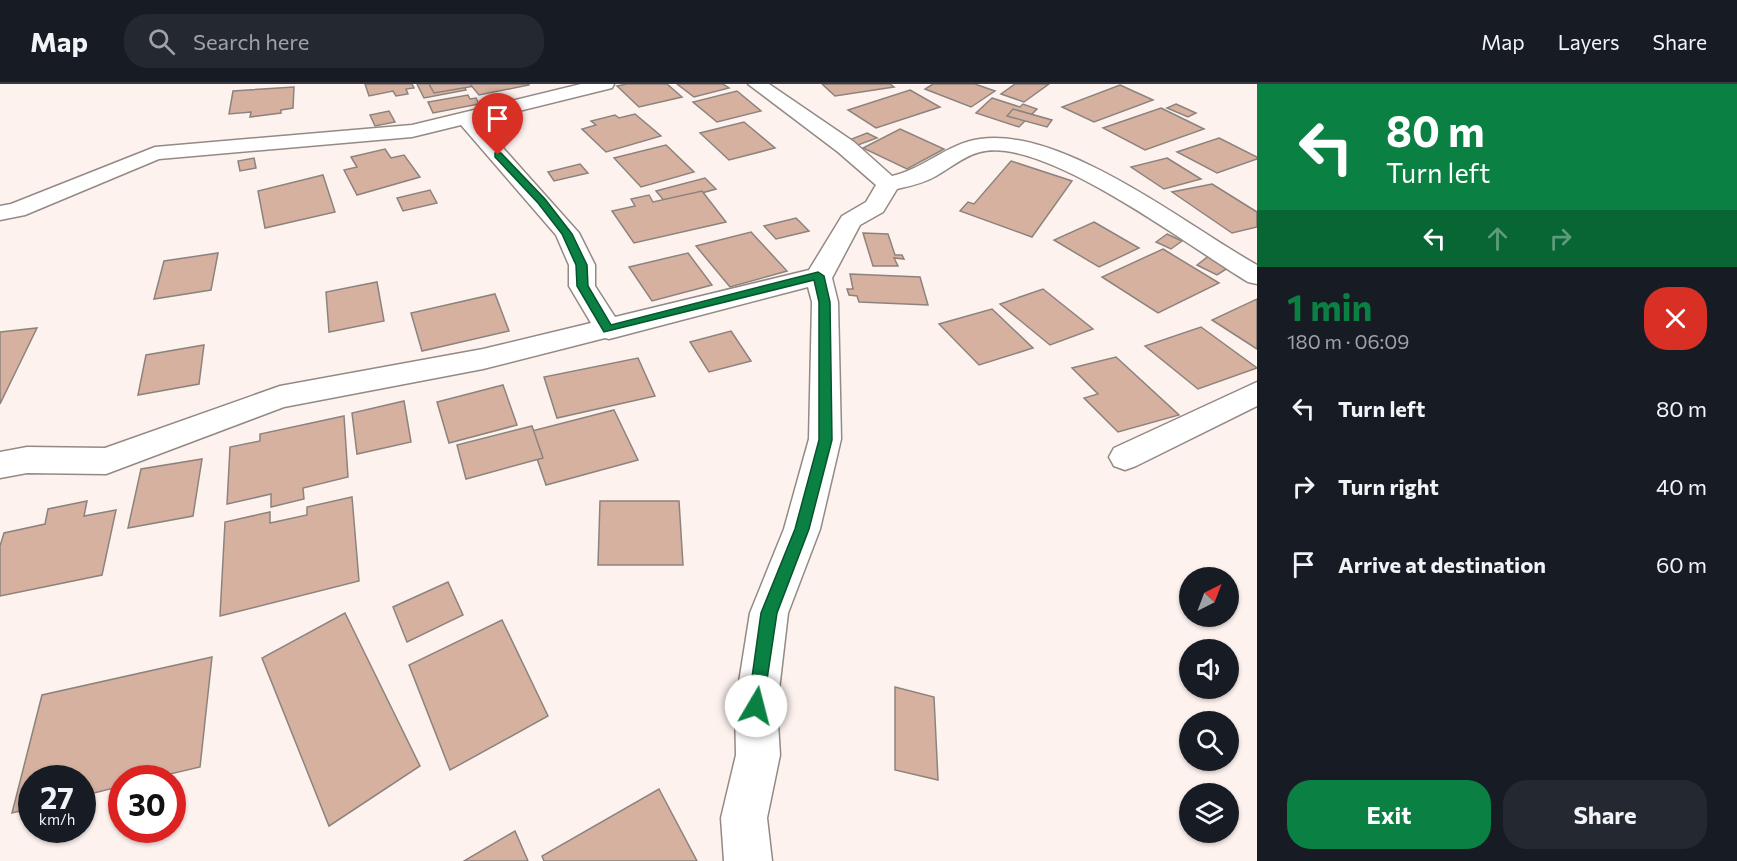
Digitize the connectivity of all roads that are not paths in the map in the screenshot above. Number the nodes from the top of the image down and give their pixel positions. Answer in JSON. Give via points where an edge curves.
{"nodes":[{"id":1,"x":605,"y":84,"type":"edge"},
{"id":2,"x":757,"y":84,"type":"edge"},
{"id":3,"x":466,"y":118,"type":"junction"},
{"id":4,"x":888,"y":184,"type":"junction"},
{"id":5,"x":0,"y":213,"type":"edge"},
{"id":6,"x":818,"y":276,"type":"junction"},
{"id":7,"x":1257,"y":276,"type":"edge"},
{"id":8,"x":609,"y":330,"type":"junction"},
{"id":9,"x":1257,"y":393,"type":"edge"},
{"id":10,"x":1125,"y":457,"type":"dead end"},
{"id":11,"x":0,"y":465,"type":"edge"},
{"id":12,"x":748,"y":861,"type":"edge"}],
"edges":[{"from":1,"to":3,"type":"street"},
{"from":2,"to":4,"type":"street","via":[[846,147]]},
{"from":3,"to":5,"type":"street","via":[[412,131],[155,153],[17,210]]},
{"from":3,"to":8,"type":"street","via":[[567,234],[582,265],[582,286]]},
{"from":4,"to":6,"type":"street","via":[[875,207],[850,221]]},
{"from":4,"to":7,"type":"street","via":[[917,176],[980,145],[1006,143],[1066,163],[1103,181]]},
{"from":6,"to":8,"type":"street"},
{"from":6,"to":12,"type":"street","via":[[825,302],[825,440],[802,529],[769,613],[756,706],[758,755],[744,818]]},
{"from":8,"to":11,"type":"street","via":[[483,359],[280,397],[106,461],[27,460]]},
{"from":9,"to":10,"type":"street"}]}
